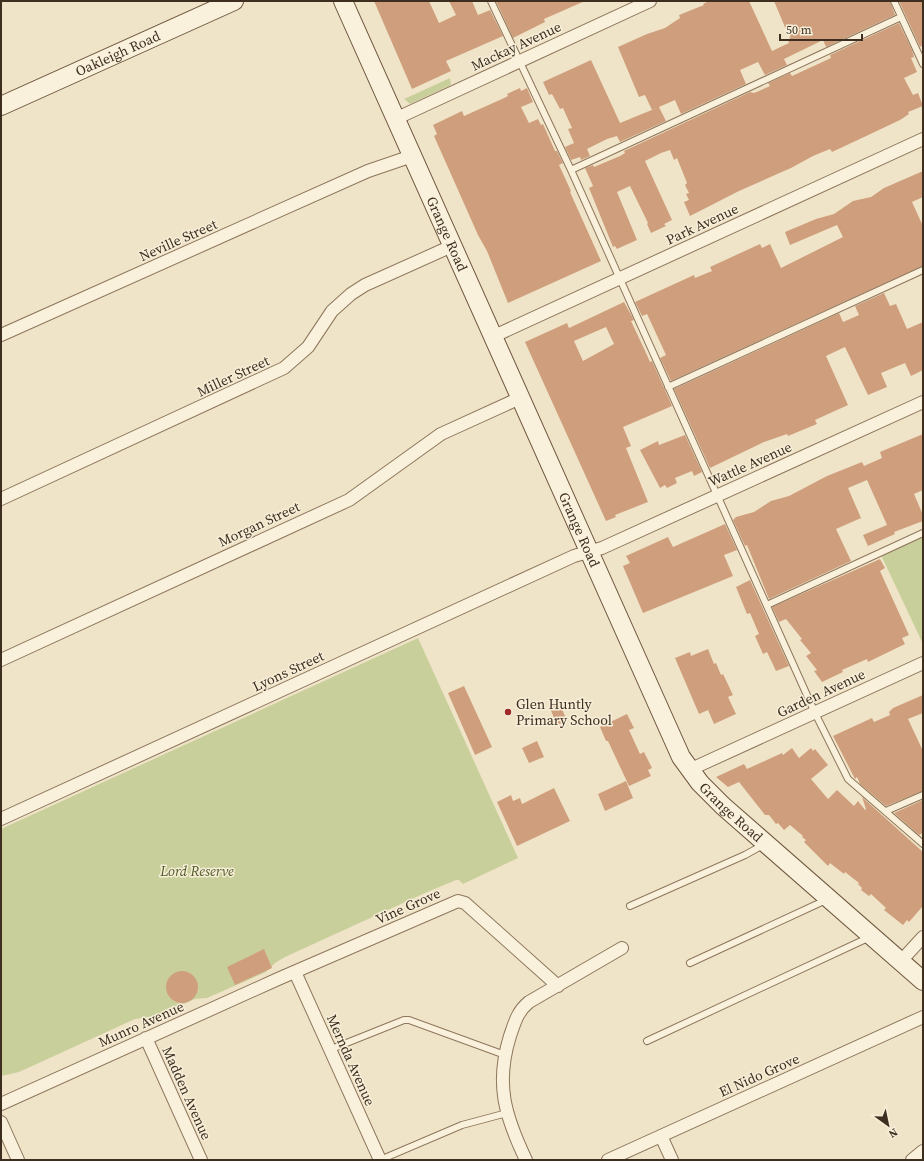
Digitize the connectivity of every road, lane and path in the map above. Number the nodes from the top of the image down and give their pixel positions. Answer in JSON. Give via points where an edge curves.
{"nodes":[{"id":1,"x":234,"y":1,"type":"edge"},
{"id":2,"x":343,"y":1,"type":"edge"},
{"id":3,"x":491,"y":1,"type":"edge"},
{"id":4,"x":650,"y":1,"type":"edge"},
{"id":5,"x":894,"y":1,"type":"edge"},
{"id":6,"x":901,"y":17,"type":"junction"},
{"id":7,"x":520,"y":61,"type":"junction"},
{"id":8,"x":923,"y":64,"type":"edge"},
{"id":9,"x":1,"y":106,"type":"edge"},
{"id":10,"x":395,"y":118,"type":"junction"},
{"id":11,"x":923,"y":139,"type":"edge"},
{"id":12,"x":410,"y":152,"type":"junction"},
{"id":13,"x":571,"y":170,"type":"junction"},
{"id":14,"x":452,"y":246,"type":"junction"},
{"id":15,"x":923,"y":270,"type":"edge"},
{"id":16,"x":619,"y":279,"type":"junction"},
{"id":17,"x":1,"y":335,"type":"edge"},
{"id":18,"x":492,"y":337,"type":"junction"},
{"id":19,"x":668,"y":388,"type":"junction"},
{"id":20,"x":520,"y":398,"type":"junction"},
{"id":21,"x":923,"y":402,"type":"edge"},
{"id":22,"x":718,"y":495,"type":"junction"},
{"id":23,"x":1,"y":499,"type":"edge"},
{"id":24,"x":923,"y":533,"type":"edge"},
{"id":25,"x":588,"y":552,"type":"junction"},
{"id":26,"x":767,"y":605,"type":"junction"},
{"id":27,"x":1,"y":660,"type":"edge"},
{"id":28,"x":923,"y":663,"type":"edge"},
{"id":29,"x":815,"y":712,"type":"junction"},
{"id":30,"x":692,"y":774,"type":"junction"},
{"id":31,"x":923,"y":794,"type":"edge"},
{"id":32,"x":886,"y":811,"type":"junction"},
{"id":33,"x":1,"y":819,"type":"edge"},
{"id":34,"x":766,"y":843,"type":"junction"},
{"id":35,"x":923,"y":844,"type":"edge"},
{"id":36,"x":829,"y":899,"type":"junction"},
{"id":37,"x":630,"y":906,"type":"dead end"},
{"id":38,"x":872,"y":936,"type":"junction"},
{"id":39,"x":923,"y":937,"type":"edge"},
{"id":40,"x":622,"y":948,"type":"dead end"},
{"id":41,"x":901,"y":962,"type":"junction"},
{"id":42,"x":690,"y":963,"type":"dead end"},
{"id":43,"x":295,"y":972,"type":"junction"},
{"id":44,"x":923,"y":981,"type":"edge"},
{"id":45,"x":558,"y":986,"type":"junction"},
{"id":46,"x":923,"y":1017,"type":"edge"},
{"id":47,"x":146,"y":1038,"type":"junction"},
{"id":48,"x":647,"y":1041,"type":"dead end"},
{"id":49,"x":329,"y":1050,"type":"junction"},
{"id":50,"x":505,"y":1055,"type":"junction"},
{"id":51,"x":1,"y":1104,"type":"edge"},
{"id":52,"x":507,"y":1113,"type":"junction"},
{"id":53,"x":1,"y":1122,"type":"edge"},
{"id":54,"x":661,"y":1136,"type":"junction"},
{"id":55,"x":923,"y":1151,"type":"edge"},
{"id":56,"x":18,"y":1160,"type":"edge"},
{"id":57,"x":201,"y":1160,"type":"edge"},
{"id":58,"x":380,"y":1160,"type":"edge"},
{"id":59,"x":526,"y":1160,"type":"edge"},
{"id":60,"x":608,"y":1160,"type":"edge"},
{"id":61,"x":672,"y":1160,"type":"edge"},
{"id":62,"x":912,"y":1160,"type":"edge"}],
"edges":[{"from":1,"to":9,"type":"main road","name":"Oakleigh Road"},
{"from":2,"to":10,"type":"main road","name":"Grange Road"},
{"from":3,"to":7,"type":"lane"},
{"from":4,"to":7,"type":"street","name":"Mackay Avenue"},
{"from":5,"to":6,"type":"lane"},
{"from":6,"to":8,"type":"lane"},
{"from":6,"to":13,"type":"lane"},
{"from":7,"to":10,"type":"street","name":"Mackay Avenue"},
{"from":7,"to":13,"type":"lane"},
{"from":10,"to":12,"type":"main road","name":"Grange Road"},
{"from":11,"to":16,"type":"street","name":"Park Avenue"},
{"from":12,"to":14,"type":"main road","name":"Grange Road"},
{"from":12,"to":17,"type":"street","name":"Neville Street"},
{"from":13,"to":16,"type":"lane"},
{"from":14,"to":18,"type":"main road","name":"Grange Road"},
{"from":14,"to":23,"type":"street","name":"Miller Street","via":[[365,285],[351,294],[332,311],[308,347],[284,368]]},
{"from":15,"to":19,"type":"lane"},
{"from":16,"to":18,"type":"street","name":"Park Avenue"},
{"from":16,"to":19,"type":"lane"},
{"from":18,"to":20,"type":"main road","name":"Grange Road"},
{"from":19,"to":22,"type":"lane"},
{"from":20,"to":25,"type":"main road","name":"Grange Road"},
{"from":20,"to":27,"type":"street","name":"Morgan Street","via":[[441,434],[349,500]]},
{"from":21,"to":22,"type":"street","name":"Wattle Avenue"},
{"from":22,"to":25,"type":"street","name":"Wattle Avenue"},
{"from":22,"to":26,"type":"lane"},
{"from":24,"to":26,"type":"lane"},
{"from":25,"to":30,"type":"main road","name":"Grange Road","via":[[672,740]]},
{"from":25,"to":33,"type":"street","name":"Lyons Street","via":[[574,556]]},
{"from":26,"to":29,"type":"lane"},
{"from":28,"to":29,"type":"street","name":"Garden Avenue"},
{"from":29,"to":30,"type":"street","name":"Garden Avenue","via":[[732,751]]},
{"from":29,"to":32,"type":"lane","via":[[848,779]]},
{"from":30,"to":34,"type":"main road","name":"Grange Road"},
{"from":31,"to":32,"type":"lane"},
{"from":32,"to":35,"type":"lane"},
{"from":34,"to":36,"type":"main road","name":"Grange Road"},
{"from":34,"to":37,"type":"lane","via":[[745,855]]},
{"from":36,"to":38,"type":"main road","name":"Grange Road"},
{"from":36,"to":42,"type":"lane"},
{"from":38,"to":41,"type":"main road","name":"Grange Road"},
{"from":38,"to":48,"type":"lane"},
{"from":39,"to":41,"type":"street"},
{"from":40,"to":45,"type":"street"},
{"from":41,"to":44,"type":"main road","name":"Grange Road"},
{"from":43,"to":45,"type":"street","name":"Vine Grove","via":[[458,901],[465,903]]},
{"from":43,"to":47,"type":"street","name":"Munro Avenue"},
{"from":43,"to":49,"type":"street","name":"Mernda Avenue"},
{"from":45,"to":50,"type":"street","via":[[518,1013]]},
{"from":46,"to":54,"type":"street","name":"El Nido Grove"},
{"from":47,"to":51,"type":"street","name":"Munro Avenue"},
{"from":47,"to":57,"type":"street","name":"Madden Avenue"},
{"from":49,"to":50,"type":"lane","via":[[409,1020]]},
{"from":49,"to":58,"type":"street","name":"Mernda Avenue"},
{"from":50,"to":52,"type":"street","via":[[502,1088]]},
{"from":52,"to":58,"type":"lane","via":[[462,1124]]},
{"from":52,"to":59,"type":"street"},
{"from":53,"to":56,"type":"street"},
{"from":54,"to":60,"type":"street","name":"El Nido Grove"},
{"from":54,"to":61,"type":"street"},
{"from":55,"to":62,"type":"street"}]}
